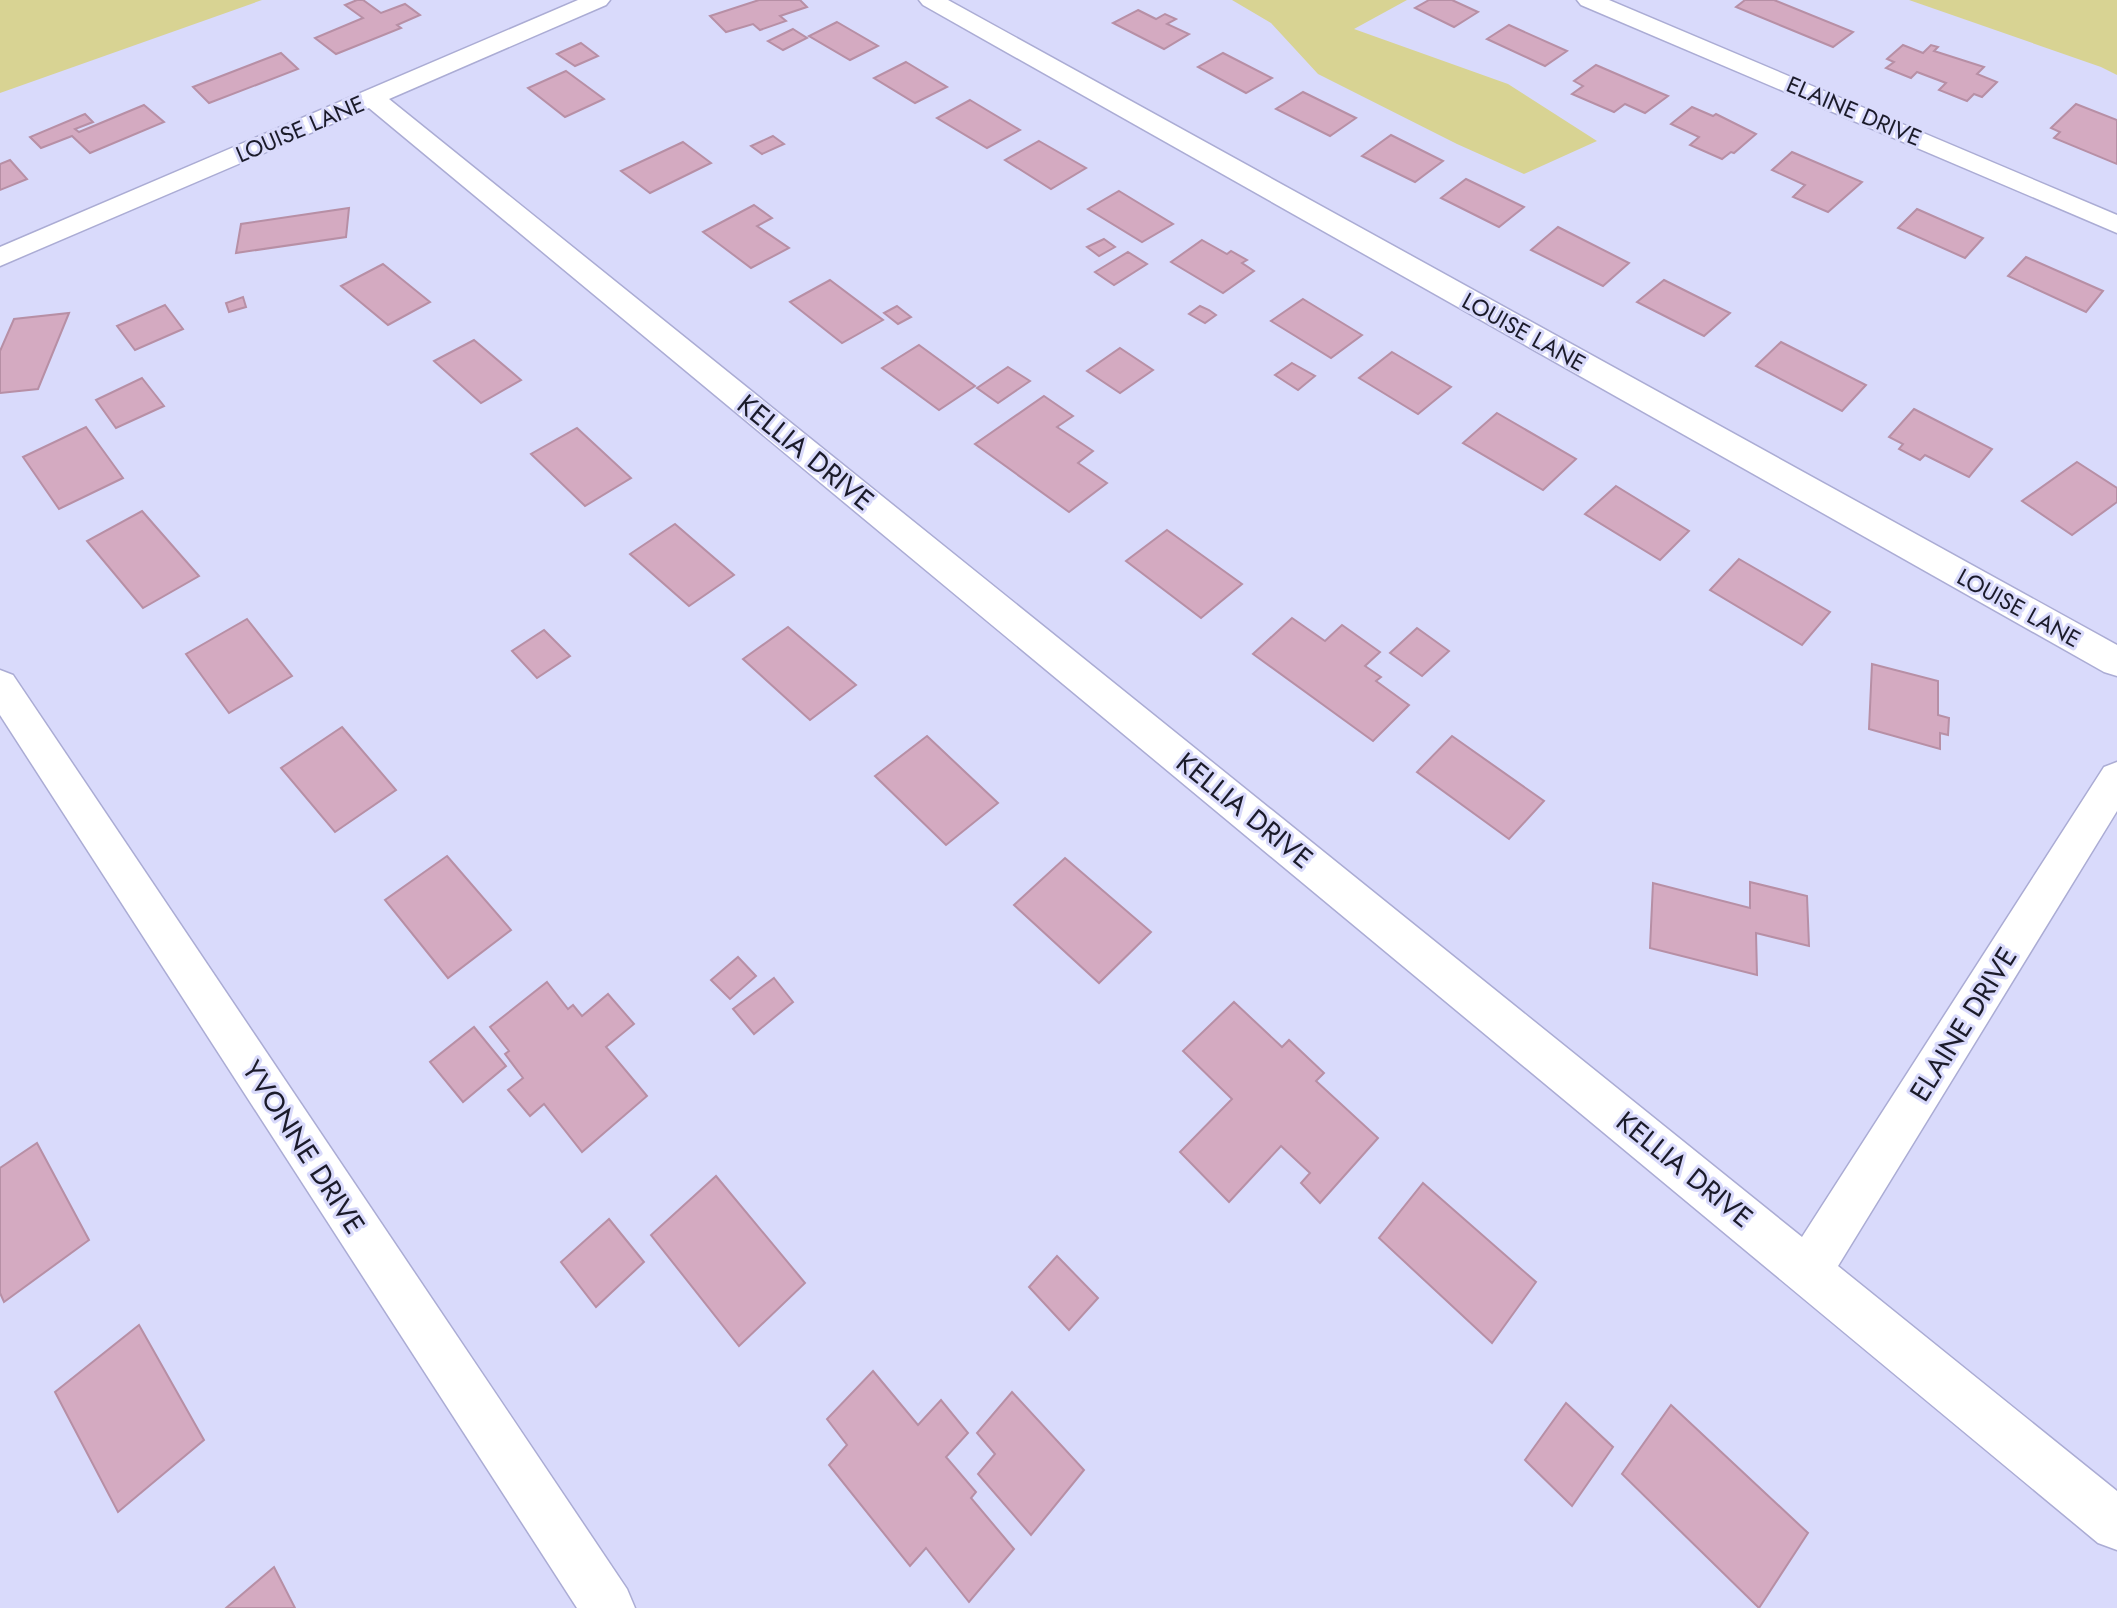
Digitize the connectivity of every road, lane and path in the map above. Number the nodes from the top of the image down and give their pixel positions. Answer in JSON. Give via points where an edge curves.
{"nodes":[{"id":1,"x":598,"y":0,"type":"edge"},
{"id":2,"x":932,"y":0,"type":"edge"},
{"id":3,"x":1589,"y":0,"type":"edge"},
{"id":4,"x":373,"y":98,"type":"junction"},
{"id":5,"x":2117,"y":225,"type":"edge"},
{"id":6,"x":0,"y":257,"type":"edge"},
{"id":7,"x":2117,"y":662,"type":"edge"},
{"id":8,"x":0,"y":685,"type":"edge"},
{"id":9,"x":2117,"y":778,"type":"edge"},
{"id":10,"x":1809,"y":1270,"type":"junction"},
{"id":11,"x":2117,"y":1524,"type":"edge"},
{"id":12,"x":608,"y":1608,"type":"edge"}],
"edges":[{"from":1,"to":4,"type":"street","name":"LOUISE LANE"},
{"from":2,"to":7,"type":"street","name":"LOUISE LANE"},
{"from":3,"to":5,"type":"street","name":"ELAINE DRIVE"},
{"from":4,"to":6,"type":"street","name":"LOUISE LANE"},
{"from":4,"to":10,"type":"street","name":"KELLIA DRIVE"},
{"from":8,"to":12,"type":"street","name":"YVONNE DRIVE"},
{"from":9,"to":10,"type":"street","name":"ELAINE DRIVE"},
{"from":10,"to":11,"type":"street","name":"KELLIA DRIVE"}]}
